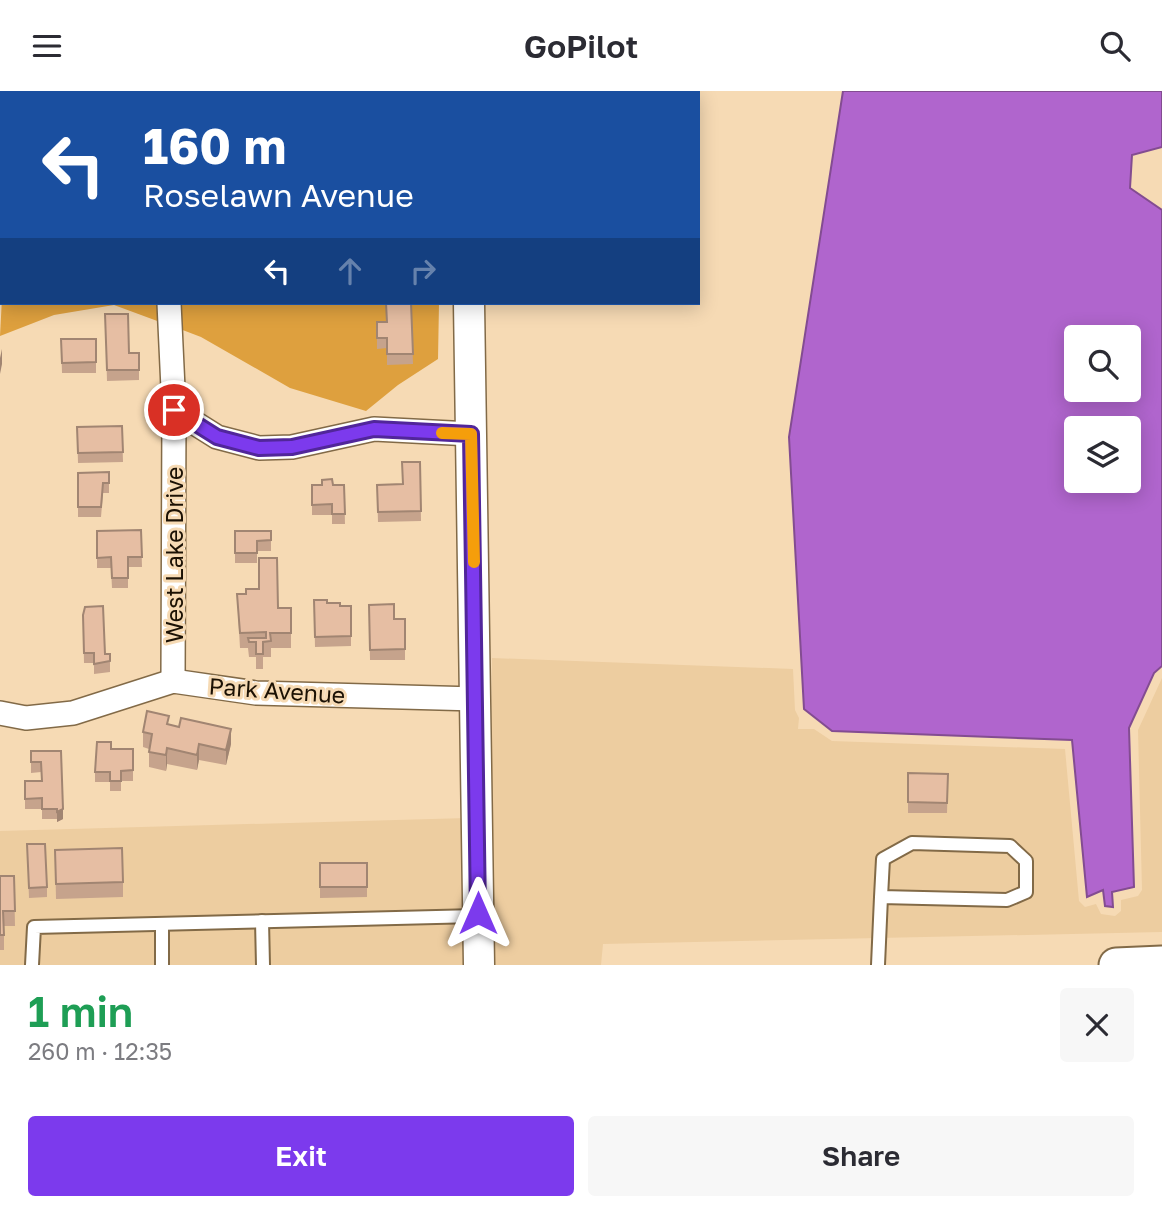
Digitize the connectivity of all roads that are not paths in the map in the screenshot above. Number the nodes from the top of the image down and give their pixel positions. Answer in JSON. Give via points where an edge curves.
{"nodes":[{"id":1,"x":169,"y":305,"type":"edge"},
{"id":2,"x":469,"y":305,"type":"edge"},
{"id":3,"x":174,"y":410,"type":"junction"},
{"id":4,"x":471,"y":434,"type":"junction"},
{"id":5,"x":173,"y":681,"type":"junction"},
{"id":6,"x":476,"y":699,"type":"junction"},
{"id":7,"x":0,"y":713,"type":"edge"},
{"id":8,"x":881,"y":897,"type":"junction"},
{"id":9,"x":478,"y":916,"type":"junction"},
{"id":10,"x":262,"y":921,"type":"junction"},
{"id":11,"x":162,"y":924,"type":"junction"},
{"id":12,"x":1162,"y":963,"type":"edge"},
{"id":13,"x":32,"y":965,"type":"edge"},
{"id":14,"x":162,"y":965,"type":"edge"},
{"id":15,"x":263,"y":965,"type":"edge"},
{"id":16,"x":478,"y":965,"type":"edge"},
{"id":17,"x":878,"y":965,"type":"edge"},
{"id":18,"x":1116,"y":965,"type":"edge"}],
"edges":[{"from":1,"to":3,"type":"street","name":"West Lake Drive"},
{"from":2,"to":4,"type":"street"},
{"from":3,"to":4,"type":"street","via":[[217,437],[259,448],[292,447],[374,429]]},
{"from":3,"to":5,"type":"street","name":"West Lake Drive"},
{"from":4,"to":6,"type":"street"},
{"from":5,"to":6,"type":"street","name":"Park Avenue","via":[[256,693]]},
{"from":5,"to":7,"type":"street","name":"Park Avenue","via":[[73,713],[26,718]]},
{"from":6,"to":9,"type":"street"},
{"from":8,"to":8,"type":"lane","via":[[1007,900],[1026,892],[1026,860],[1010,846],[912,843],[883,859]]},
{"from":8,"to":17,"type":"lane"},
{"from":9,"to":10,"type":"lane"},
{"from":9,"to":16,"type":"street"},
{"from":10,"to":11,"type":"lane"},
{"from":10,"to":15,"type":"lane"},
{"from":11,"to":13,"type":"lane","via":[[34,927]]},
{"from":11,"to":14,"type":"lane"},
{"from":12,"to":18,"type":"main road"}]}
